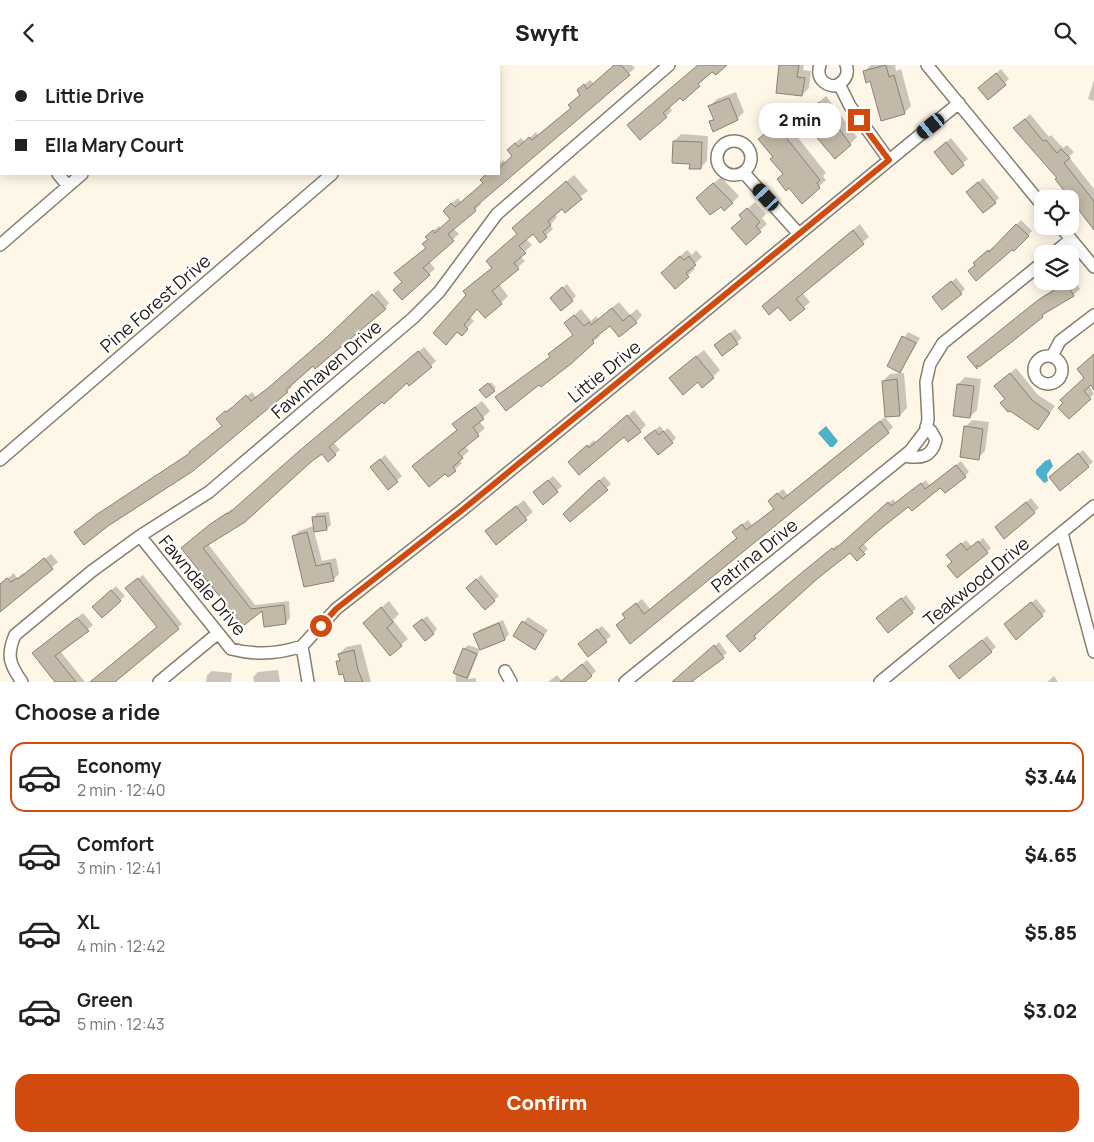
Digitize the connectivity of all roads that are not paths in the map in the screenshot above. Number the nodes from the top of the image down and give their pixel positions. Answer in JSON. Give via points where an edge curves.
{"nodes":[{"id":1,"x":669,"y":65,"type":"edge"},
{"id":2,"x":820,"y":65,"type":"edge"},
{"id":3,"x":846,"y":65,"type":"edge"},
{"id":4,"x":928,"y":65,"type":"edge"},
{"id":5,"x":839,"y":84,"type":"junction"},
{"id":6,"x":959,"y":103,"type":"junction"},
{"id":7,"x":889,"y":160,"type":"junction"},
{"id":8,"x":744,"y":173,"type":"dead end"},
{"id":9,"x":59,"y":175,"type":"edge"},
{"id":10,"x":81,"y":175,"type":"edge"},
{"id":11,"x":331,"y":175,"type":"edge"},
{"id":12,"x":68,"y":186,"type":"junction"},
{"id":13,"x":1034,"y":195,"type":"edge"},
{"id":14,"x":799,"y":234,"type":"junction"},
{"id":15,"x":1068,"y":235,"type":"edge"},
{"id":16,"x":1071,"y":239,"type":"junction"},
{"id":17,"x":0,"y":245,"type":"edge"},
{"id":18,"x":1064,"y":245,"type":"edge"},
{"id":19,"x":1094,"y":267,"type":"edge"},
{"id":20,"x":1034,"y":269,"type":"edge"},
{"id":21,"x":1094,"y":315,"type":"edge"},
{"id":22,"x":1052,"y":356,"type":"dead end"},
{"id":23,"x":926,"y":427,"type":"junction"},
{"id":24,"x":905,"y":455,"type":"junction"},
{"id":25,"x":0,"y":460,"type":"edge"},
{"id":26,"x":1094,"y":506,"type":"edge"},
{"id":27,"x":1062,"y":533,"type":"junction"},
{"id":28,"x":140,"y":536,"type":"junction"},
{"id":29,"x":217,"y":634,"type":"junction"},
{"id":30,"x":302,"y":646,"type":"junction"},
{"id":31,"x":1094,"y":652,"type":"edge"},
{"id":32,"x":505,"y":671,"type":"dead end"},
{"id":33,"x":22,"y":682,"type":"edge"},
{"id":34,"x":159,"y":682,"type":"edge"},
{"id":35,"x":308,"y":682,"type":"edge"},
{"id":36,"x":511,"y":682,"type":"edge"},
{"id":37,"x":625,"y":682,"type":"edge"},
{"id":38,"x":880,"y":682,"type":"edge"}],
"edges":[{"from":1,"to":28,"type":"street","name":"Fawnhaven Drive","via":[[498,214],[438,292],[413,318],[209,492]]},
{"from":2,"to":5,"type":"street","via":[[818,73],[824,83]]},
{"from":3,"to":5,"type":"street","via":[[847,75]]},
{"from":4,"to":6,"type":"street"},
{"from":5,"to":7,"type":"street","via":[[855,113]]},
{"from":6,"to":7,"type":"street","name":"Littie Drive"},
{"from":6,"to":13,"type":"street"},
{"from":7,"to":14,"type":"street","name":"Littie Drive"},
{"from":8,"to":14,"type":"street"},
{"from":9,"to":12,"type":"street"},
{"from":10,"to":12,"type":"street"},
{"from":11,"to":25,"type":"street","name":"Pine Forest Drive"},
{"from":12,"to":17,"type":"street"},
{"from":14,"to":30,"type":"street","name":"Littie Drive","via":[[461,511],[336,609]]},
{"from":15,"to":16,"type":"street"},
{"from":16,"to":18,"type":"street"},
{"from":16,"to":19,"type":"street"},
{"from":20,"to":23,"type":"street","via":[[943,343],[932,359],[926,382]]},
{"from":21,"to":22,"type":"street","via":[[1060,341]]},
{"from":23,"to":24,"type":"street","name":"Patrina Drive","via":[[922,437]]},
{"from":23,"to":24,"type":"street","via":[[936,440],[932,453],[925,457]]},
{"from":24,"to":37,"type":"street","name":"Patrina Drive"},
{"from":26,"to":27,"type":"street","name":"Teakwood Drive"},
{"from":27,"to":31,"type":"street"},
{"from":27,"to":38,"type":"street","name":"Teakwood Drive"},
{"from":28,"to":29,"type":"street","name":"Fawndale Drive"},
{"from":28,"to":33,"type":"street","name":"Fawnhaven Drive","via":[[15,635],[9,648],[12,669]]},
{"from":29,"to":30,"type":"street","name":"Fawndale Drive","via":[[231,649],[245,652],[288,651]]},
{"from":29,"to":34,"type":"street"},
{"from":30,"to":35,"type":"street"},
{"from":32,"to":36,"type":"street"}]}
